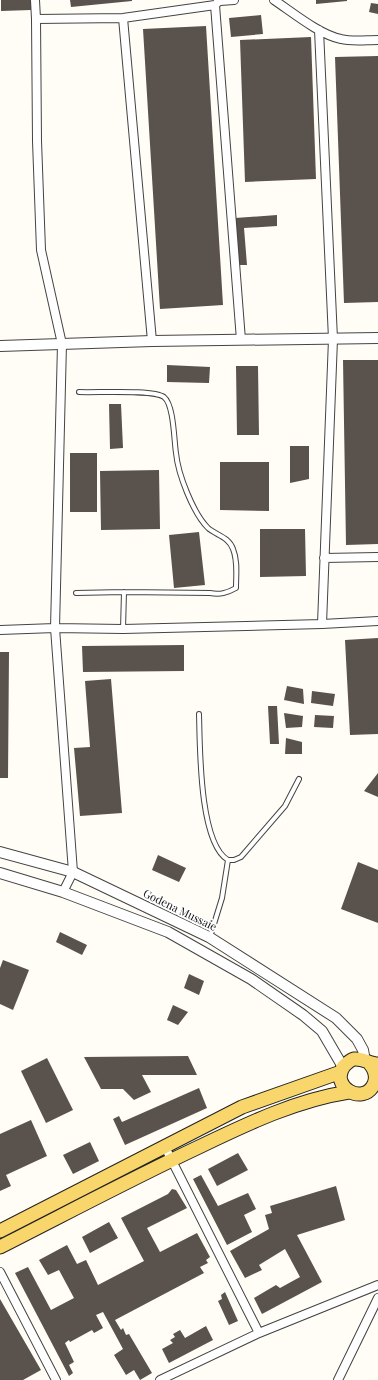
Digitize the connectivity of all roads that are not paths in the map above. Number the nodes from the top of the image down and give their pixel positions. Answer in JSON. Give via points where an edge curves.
{"nodes":[{"id":1,"x":35,"y":0,"type":"edge"},
{"id":2,"x":234,"y":0,"type":"edge"},
{"id":3,"x":274,"y":0,"type":"edge"},
{"id":4,"x":219,"y":2,"type":"edge"},
{"id":5,"x":123,"y":18,"type":"junction"},
{"id":6,"x":36,"y":19,"type":"junction"},
{"id":7,"x":319,"y":30,"type":"junction"},
{"id":8,"x":378,"y":40,"type":"edge"},
{"id":9,"x":333,"y":338,"type":"junction"},
{"id":10,"x":378,"y":338,"type":"edge"},
{"id":11,"x":241,"y":340,"type":"junction"},
{"id":12,"x":152,"y":342,"type":"junction"},
{"id":13,"x":62,"y":344,"type":"junction"},
{"id":14,"x":0,"y":346,"type":"edge"},
{"id":15,"x":79,"y":392,"type":"dead end"},
{"id":16,"x":378,"y":557,"type":"edge"},
{"id":17,"x":324,"y":558,"type":"junction"},
{"id":18,"x":124,"y":592,"type":"junction"},
{"id":19,"x":76,"y":593,"type":"dead end"},
{"id":20,"x":378,"y":621,"type":"edge"},
{"id":21,"x":322,"y":624,"type":"junction"},
{"id":22,"x":55,"y":628,"type":"junction"},
{"id":23,"x":123,"y":629,"type":"junction"},
{"id":24,"x":0,"y":630,"type":"edge"},
{"id":25,"x":199,"y":714,"type":"dead end"},
{"id":26,"x":299,"y":779,"type":"dead end"},
{"id":27,"x":0,"y":852,"type":"edge"},
{"id":28,"x":228,"y":860,"type":"junction"},
{"id":29,"x":73,"y":872,"type":"junction"},
{"id":30,"x":0,"y":873,"type":"edge"},
{"id":31,"x":63,"y":892,"type":"junction"},
{"id":32,"x":210,"y":937,"type":"junction"},
{"id":33,"x":259,"y":968,"type":"junction"},
{"id":34,"x":251,"y":979,"type":"junction"},
{"id":35,"x":371,"y":1063,"type":"edge"},
{"id":36,"x":342,"y":1070,"type":"junction"},
{"id":37,"x":378,"y":1090,"type":"edge"},
{"id":38,"x":349,"y":1092,"type":"junction"},
{"id":39,"x":364,"y":1093,"type":"junction"},
{"id":40,"x":242,"y":1108,"type":"junction"},
{"id":41,"x":250,"y":1123,"type":"junction"},
{"id":42,"x":166,"y":1147,"type":"junction"},
{"id":43,"x":171,"y":1160,"type":"junction"},
{"id":44,"x":122,"y":1169,"type":"junction"},
{"id":45,"x":128,"y":1182,"type":"junction"},
{"id":46,"x":39,"y":1210,"type":"junction"},
{"id":47,"x":46,"y":1223,"type":"junction"},
{"id":48,"x":0,"y":1231,"type":"edge"},
{"id":49,"x":0,"y":1247,"type":"edge"},
{"id":50,"x":0,"y":1272,"type":"edge"},
{"id":51,"x":378,"y":1285,"type":"edge"},
{"id":52,"x":378,"y":1298,"type":"edge"},
{"id":53,"x":259,"y":1333,"type":"junction"},
{"id":54,"x":56,"y":1380,"type":"edge"},
{"id":55,"x":160,"y":1380,"type":"edge"},
{"id":56,"x":338,"y":1380,"type":"edge"}],
"edges":[{"from":1,"to":6,"type":"street"},
{"from":2,"to":4,"type":"street"},
{"from":3,"to":7,"type":"street"},
{"from":4,"to":5,"type":"street"},
{"from":4,"to":11,"type":"street"},
{"from":5,"to":6,"type":"street"},
{"from":5,"to":12,"type":"street"},
{"from":6,"to":13,"type":"street","via":[[36,141],[41,250]]},
{"from":7,"to":8,"type":"street","via":[[341,39]]},
{"from":7,"to":9,"type":"street"},
{"from":9,"to":10,"type":"street"},
{"from":9,"to":11,"type":"street"},
{"from":9,"to":17,"type":"street"},
{"from":11,"to":12,"type":"street"},
{"from":12,"to":13,"type":"street"},
{"from":13,"to":14,"type":"street"},
{"from":13,"to":22,"type":"street"},
{"from":15,"to":18,"type":"lane","via":[[151,393],[164,397],[170,406],[177,461],[187,492],[200,518],[209,528],[230,542],[236,559],[236,588],[228,593]]},
{"from":16,"to":17,"type":"street"},
{"from":17,"to":21,"type":"street"},
{"from":18,"to":19,"type":"lane"},
{"from":18,"to":23,"type":"lane"},
{"from":20,"to":21,"type":"street"},
{"from":21,"to":23,"type":"street"},
{"from":22,"to":23,"type":"street"},
{"from":22,"to":24,"type":"street"},
{"from":22,"to":29,"type":"street"},
{"from":25,"to":28,"type":"lane","via":[[201,782],[206,813],[213,840],[220,853]]},
{"from":26,"to":28,"type":"lane","via":[[285,806],[241,857]]},
{"from":27,"to":29,"type":"street","name":"Godena Mussaie"},
{"from":28,"to":32,"type":"lane","via":[[222,898]]},
{"from":29,"to":31,"type":"street"},
{"from":29,"to":32,"type":"street","name":"Godena Mussaie"},
{"from":30,"to":31,"type":"street"},
{"from":31,"to":34,"type":"street","via":[[168,932]]},
{"from":32,"to":33,"type":"street","name":"Godena Mussaie"},
{"from":33,"to":34,"type":"street"},
{"from":33,"to":35,"type":"street","name":"Godena Mussaie","via":[[336,1018],[357,1039]]},
{"from":34,"to":36,"type":"street","via":[[322,1031],[333,1047]]},
{"from":35,"to":36,"type":"main road","via":[[360,1059],[350,1060]]},
{"from":35,"to":39,"type":"main road","via":[[375,1080]]},
{"from":36,"to":38,"type":"main road","via":[[342,1083]]},
{"from":36,"to":40,"type":"main road"},
{"from":37,"to":39,"type":"main road"},
{"from":38,"to":39,"type":"main road"},
{"from":38,"to":41,"type":"main road","via":[[286,1108]]},
{"from":40,"to":41,"type":"main road"},
{"from":40,"to":42,"type":"main road"},
{"from":41,"to":43,"type":"main road"},
{"from":42,"to":43,"type":"street"},
{"from":42,"to":44,"type":"main road"},
{"from":43,"to":45,"type":"main road"},
{"from":43,"to":53,"type":"street"},
{"from":44,"to":45,"type":"main road"},
{"from":44,"to":46,"type":"main road"},
{"from":45,"to":47,"type":"main road"},
{"from":46,"to":47,"type":"main road"},
{"from":46,"to":48,"type":"main road"},
{"from":47,"to":49,"type":"main road"},
{"from":50,"to":54,"type":"street"},
{"from":51,"to":53,"type":"street"},
{"from":52,"to":56,"type":"street"},
{"from":53,"to":55,"type":"street"}]}
